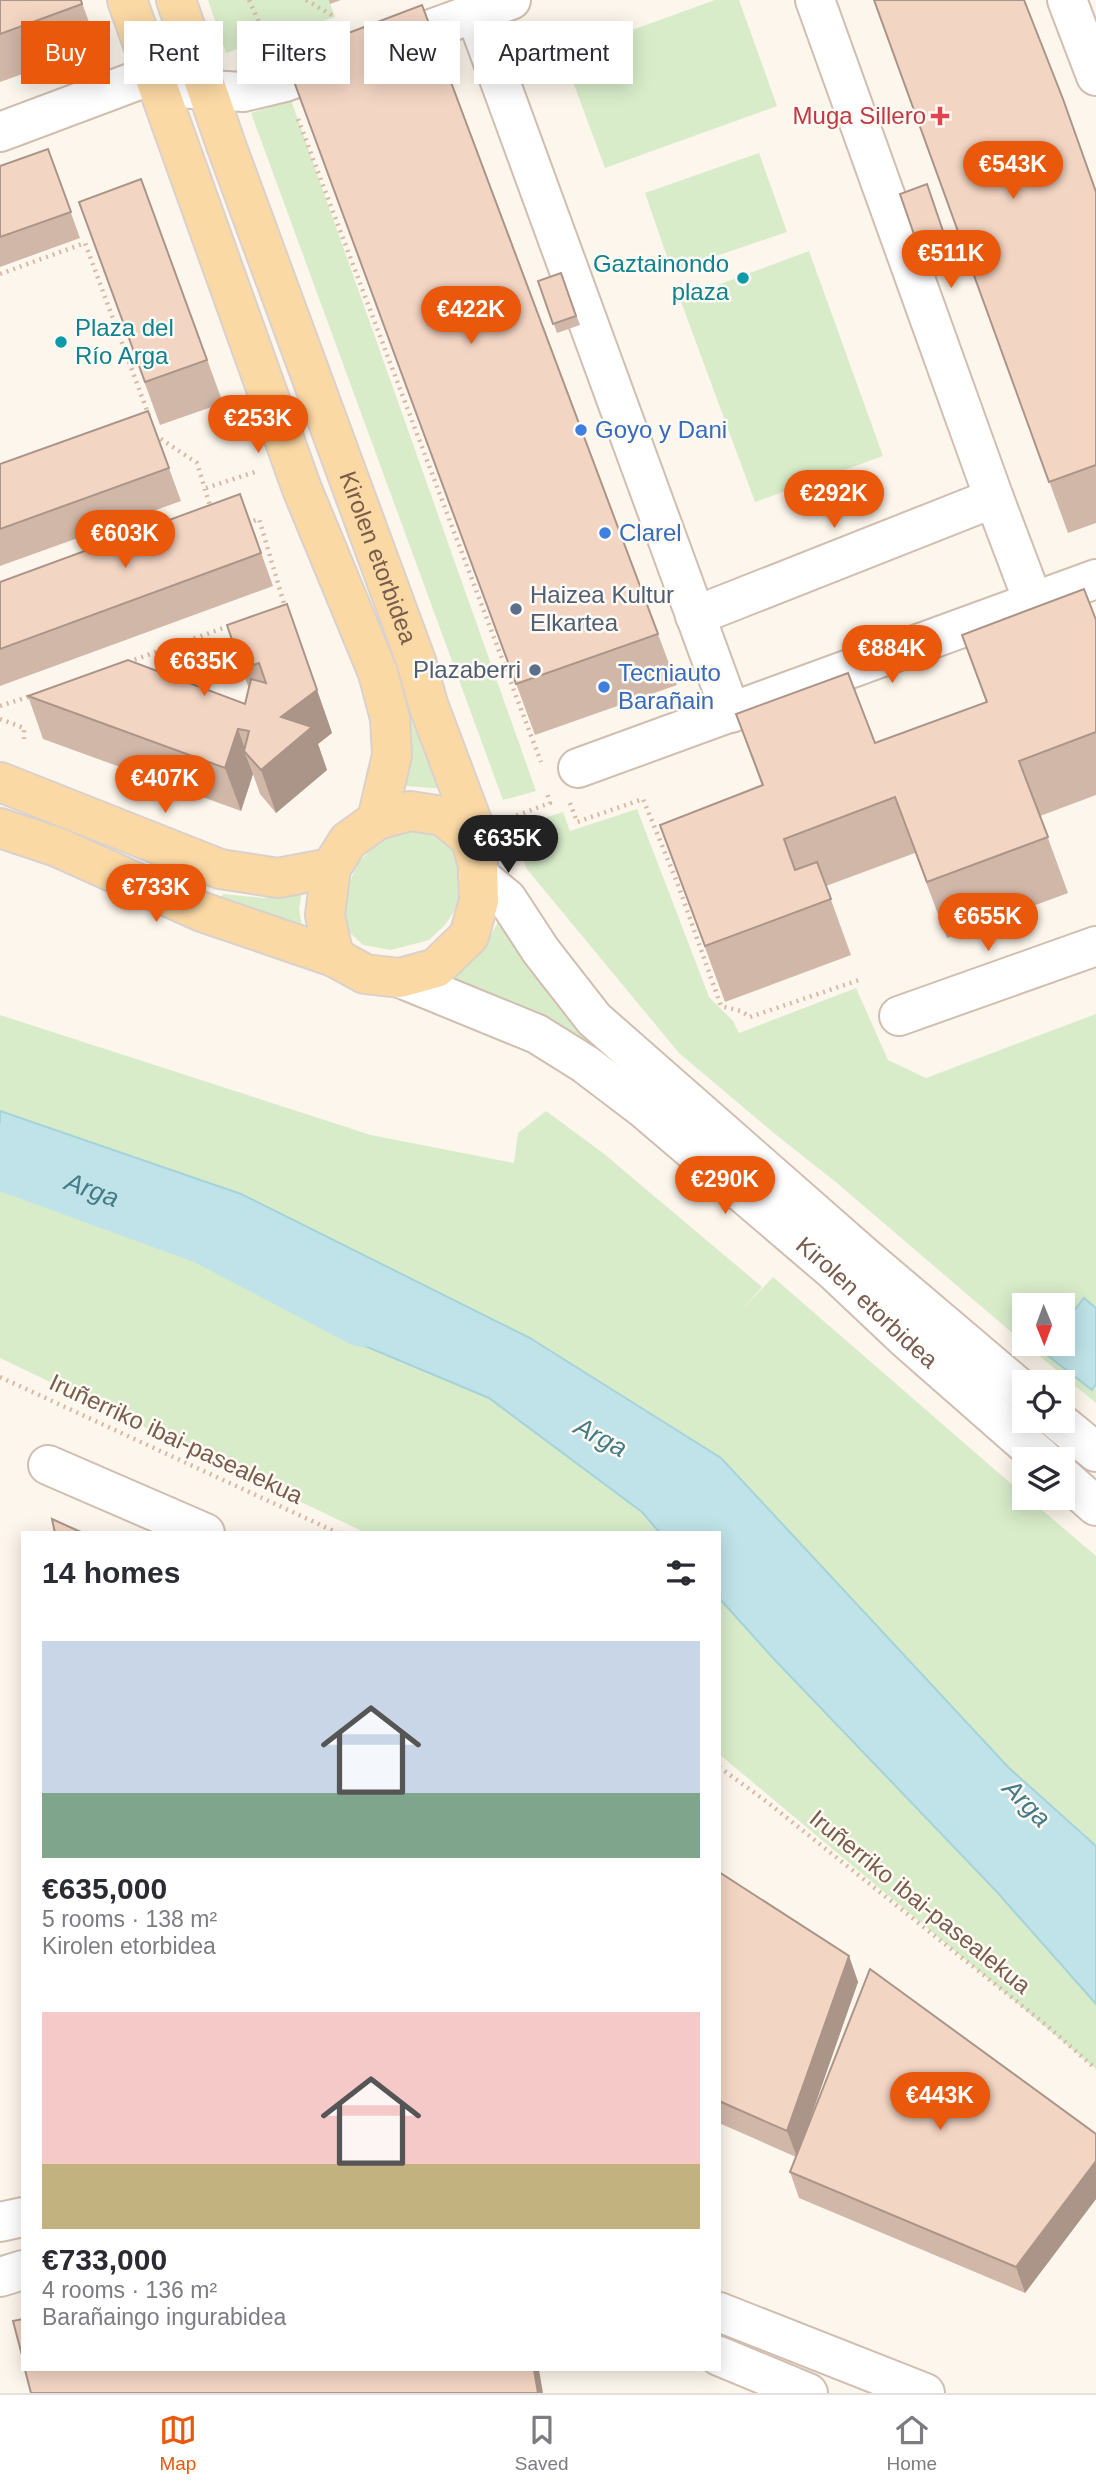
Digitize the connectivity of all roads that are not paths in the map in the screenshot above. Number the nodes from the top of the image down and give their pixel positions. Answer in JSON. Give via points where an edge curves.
{"nodes":[{"id":1,"x":127,"y":0,"type":"edge"},
{"id":2,"x":176,"y":0,"type":"edge"},
{"id":3,"x":511,"y":0,"type":"edge"},
{"id":4,"x":815,"y":0,"type":"edge"},
{"id":5,"x":1067,"y":0,"type":"edge"},
{"id":6,"x":475,"y":13,"type":"junction"},
{"id":7,"x":134,"y":21,"type":"edge"},
{"id":8,"x":1096,"y":76,"type":"edge"},
{"id":9,"x":146,"y":84,"type":"edge"},
{"id":10,"x":156,"y":84,"type":"edge"},
{"id":11,"x":175,"y":84,"type":"edge"},
{"id":12,"x":208,"y":89,"type":"junction"},
{"id":13,"x":0,"y":132,"type":"edge"},
{"id":14,"x":994,"y":498,"type":"junction"},
{"id":15,"x":1096,"y":579,"type":"edge"},
{"id":16,"x":1033,"y":601,"type":"junction"},
{"id":17,"x":695,"y":616,"type":"junction"},
{"id":18,"x":731,"y":713,"type":"junction"},
{"id":19,"x":564,"y":780,"type":"road end"},
{"id":20,"x":0,"y":782,"type":"edge"},
{"id":21,"x":377,"y":820,"type":"junction"},
{"id":22,"x":0,"y":828,"type":"edge"},
{"id":23,"x":475,"y":857,"type":"junction"},
{"id":24,"x":331,"y":868,"type":"junction"},
{"id":25,"x":1096,"y":946,"type":"edge"},
{"id":26,"x":334,"y":957,"type":"junction"},
{"id":27,"x":400,"y":978,"type":"junction"},
{"id":28,"x":899,"y":1016,"type":"dead end"},
{"id":29,"x":1012,"y":1382,"type":"edge"},
{"id":30,"x":1073,"y":1433,"type":"edge"},
{"id":31,"x":1029,"y":1447,"type":"edge"},
{"id":32,"x":1096,"y":1452,"type":"edge"},
{"id":33,"x":48,"y":1465,"type":"dead end"},
{"id":34,"x":1075,"y":1487,"type":"edge"},
{"id":35,"x":1096,"y":1506,"type":"edge"},
{"id":36,"x":200,"y":1531,"type":"edge"},
{"id":37,"x":21,"y":2217,"type":"edge"},
{"id":38,"x":0,"y":2222,"type":"edge"},
{"id":39,"x":21,"y":2271,"type":"edge"},
{"id":40,"x":0,"y":2277,"type":"edge"},
{"id":41,"x":721,"y":2313,"type":"edge"},
{"id":42,"x":721,"y":2357,"type":"edge"},
{"id":43,"x":808,"y":2393,"type":"edge"},
{"id":44,"x":925,"y":2393,"type":"edge"}],
"edges":[{"from":1,"to":7,"type":"main road","name":"Kirolen etorbidea"},
{"from":2,"to":12,"type":"main road","name":"Kirolen etorbidea"},
{"from":3,"to":6,"type":"street"},
{"from":4,"to":14,"type":"street"},
{"from":5,"to":8,"type":"street"},
{"from":6,"to":12,"type":"street","via":[[285,82],[243,92]]},
{"from":6,"to":17,"type":"street"},
{"from":9,"to":13,"type":"street"},
{"from":10,"to":21,"type":"main road","name":"Kirolen etorbidea","via":[[302,489],[378,673],[390,718],[392,755]]},
{"from":11,"to":12,"type":"street"},
{"from":12,"to":23,"type":"main road","name":"Kirolen etorbidea","via":[[473,824]]},
{"from":14,"to":16,"type":"street"},
{"from":14,"to":17,"type":"street"},
{"from":15,"to":16,"type":"street"},
{"from":16,"to":18,"type":"street"},
{"from":17,"to":18,"type":"street"},
{"from":18,"to":19,"type":"street"},
{"from":20,"to":24,"type":"main road","via":[[220,869],[278,878]]},
{"from":21,"to":23,"type":"main road","via":[[410,811],[443,816]]},
{"from":21,"to":24,"type":"main road","via":[[348,841]]},
{"from":22,"to":26,"type":"main road","via":[[57,847],[202,912]]},
{"from":23,"to":27,"type":"main road","via":[[479,901],[469,936],[436,968]]},
{"from":23,"to":29,"type":"street","name":"Kirolen etorbidea","via":[[594,1019]]},
{"from":24,"to":26,"type":"main road","via":[[325,915]]},
{"from":25,"to":28,"type":"street"},
{"from":26,"to":27,"type":"main road","via":[[365,974]]},
{"from":27,"to":31,"type":"street","name":"Kirolen etorbidea","via":[[537,1034],[585,1064],[834,1270]]},
{"from":30,"to":32,"type":"street"},
{"from":33,"to":36,"type":"street"},
{"from":34,"to":35,"type":"street"},
{"from":37,"to":38,"type":"street"},
{"from":39,"to":40,"type":"street"},
{"from":41,"to":44,"type":"street"},
{"from":42,"to":43,"type":"street"}]}
